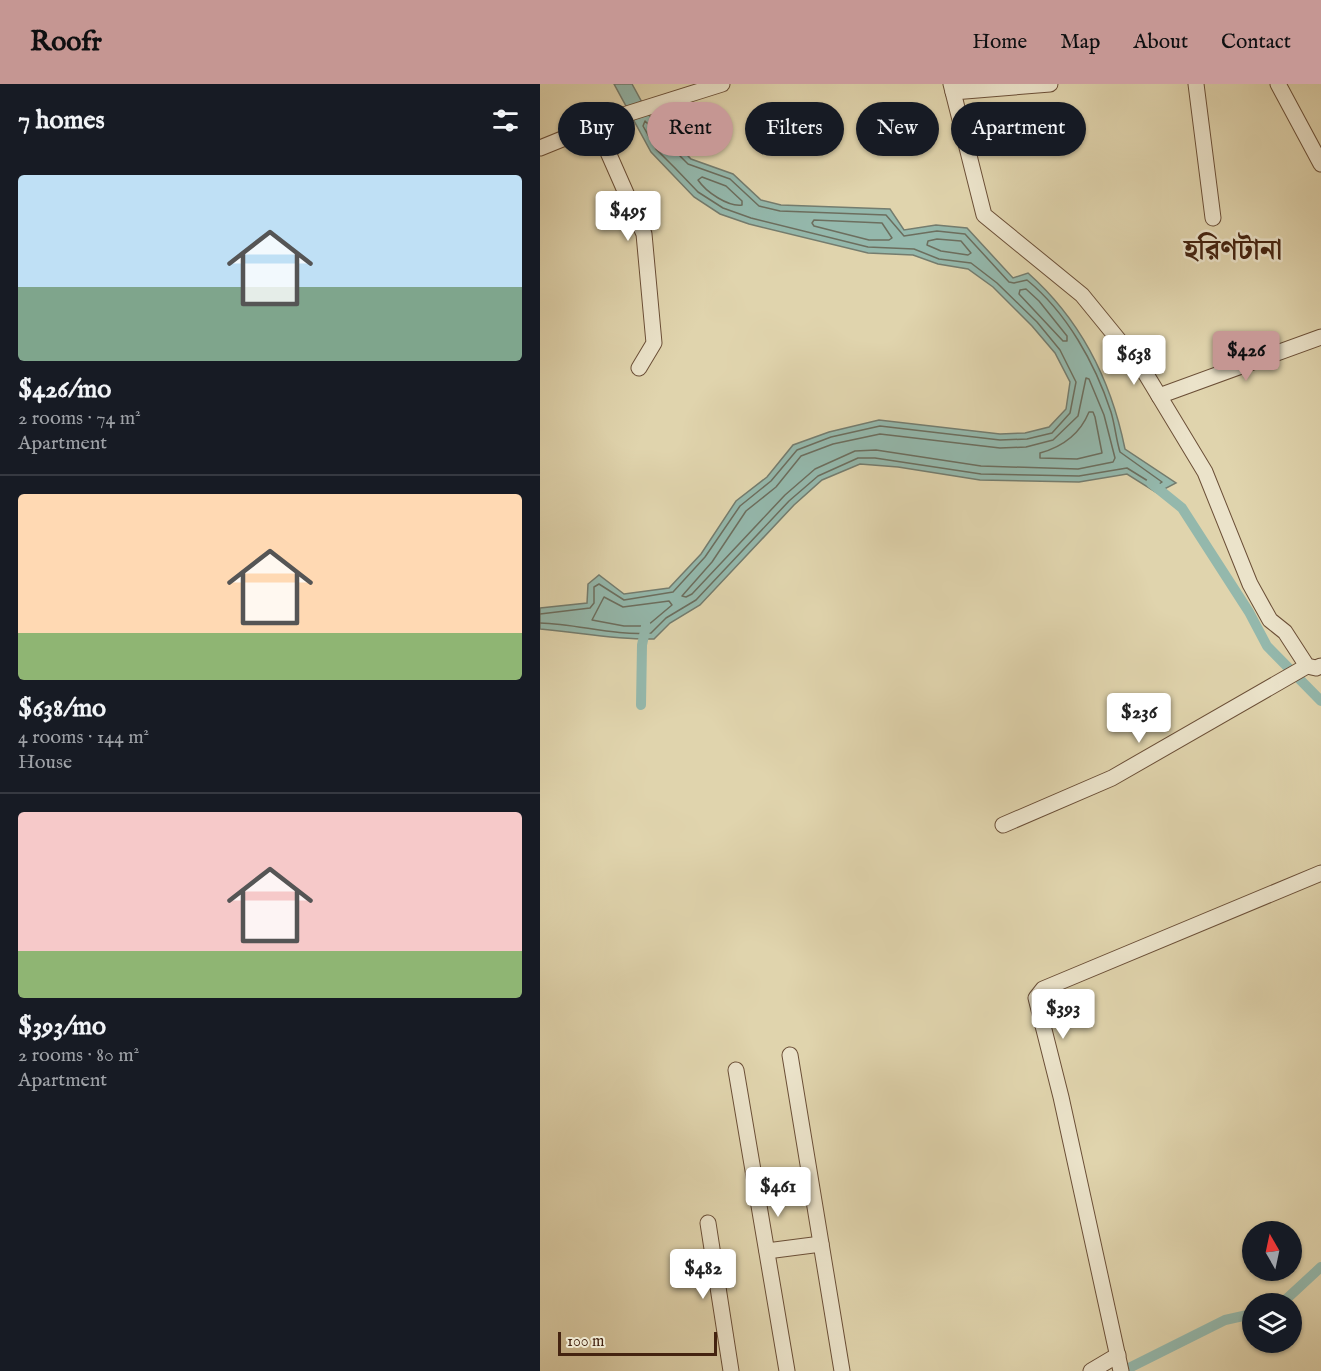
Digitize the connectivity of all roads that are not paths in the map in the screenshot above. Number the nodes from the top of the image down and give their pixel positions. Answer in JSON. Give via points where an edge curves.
{"nodes":[{"id":1,"x":722,"y":84,"type":"edge"},
{"id":2,"x":1050,"y":84,"type":"edge"},
{"id":3,"x":1197,"y":84,"type":"edge"},
{"id":4,"x":1278,"y":84,"type":"edge"},
{"id":5,"x":952,"y":88,"type":"edge"},
{"id":6,"x":635,"y":111,"type":"edge"},
{"id":7,"x":558,"y":141,"type":"edge"},
{"id":8,"x":540,"y":148,"type":"edge"},
{"id":9,"x":610,"y":156,"type":"edge"},
{"id":10,"x":1321,"y":164,"type":"edge"},
{"id":11,"x":1213,"y":218,"type":"dead end"},
{"id":12,"x":1321,"y":337,"type":"edge"},
{"id":13,"x":639,"y":368,"type":"dead end"},
{"id":14,"x":1159,"y":396,"type":"junction"},
{"id":15,"x":1314,"y":666,"type":"edge"},
{"id":16,"x":1003,"y":825,"type":"dead end"},
{"id":17,"x":1321,"y":873,"type":"edge"},
{"id":18,"x":790,"y":1055,"type":"dead end"},
{"id":19,"x":736,"y":1070,"type":"dead end"},
{"id":20,"x":708,"y":1223,"type":"dead end"},
{"id":21,"x":821,"y":1244,"type":"junction"},
{"id":22,"x":767,"y":1251,"type":"junction"},
{"id":23,"x":1118,"y":1354,"type":"junction"},
{"id":24,"x":731,"y":1371,"type":"edge"},
{"id":25,"x":787,"y":1371,"type":"edge"},
{"id":26,"x":842,"y":1371,"type":"edge"},
{"id":27,"x":1091,"y":1371,"type":"edge"},
{"id":28,"x":1121,"y":1371,"type":"edge"}],
"edges":[{"from":1,"to":6,"type":"street"},
{"from":2,"to":5,"type":"street"},
{"from":3,"to":11,"type":"street"},
{"from":4,"to":10,"type":"street"},
{"from":5,"to":14,"type":"street","via":[[984,215],[1082,295],[1144,371]]},
{"from":7,"to":8,"type":"street"},
{"from":9,"to":13,"type":"street","via":[[644,234],[654,343]]},
{"from":12,"to":14,"type":"street"},
{"from":14,"to":15,"type":"street","via":[[1205,472],[1250,584],[1270,620]]},
{"from":15,"to":16,"type":"street","via":[[1112,778]]},
{"from":17,"to":23,"type":"street","via":[[1043,989],[1036,998]]},
{"from":18,"to":21,"type":"street"},
{"from":19,"to":22,"type":"street"},
{"from":20,"to":24,"type":"street"},
{"from":21,"to":22,"type":"street"},
{"from":21,"to":26,"type":"street"},
{"from":22,"to":25,"type":"street"},
{"from":23,"to":27,"type":"street"},
{"from":23,"to":28,"type":"street"}]}
